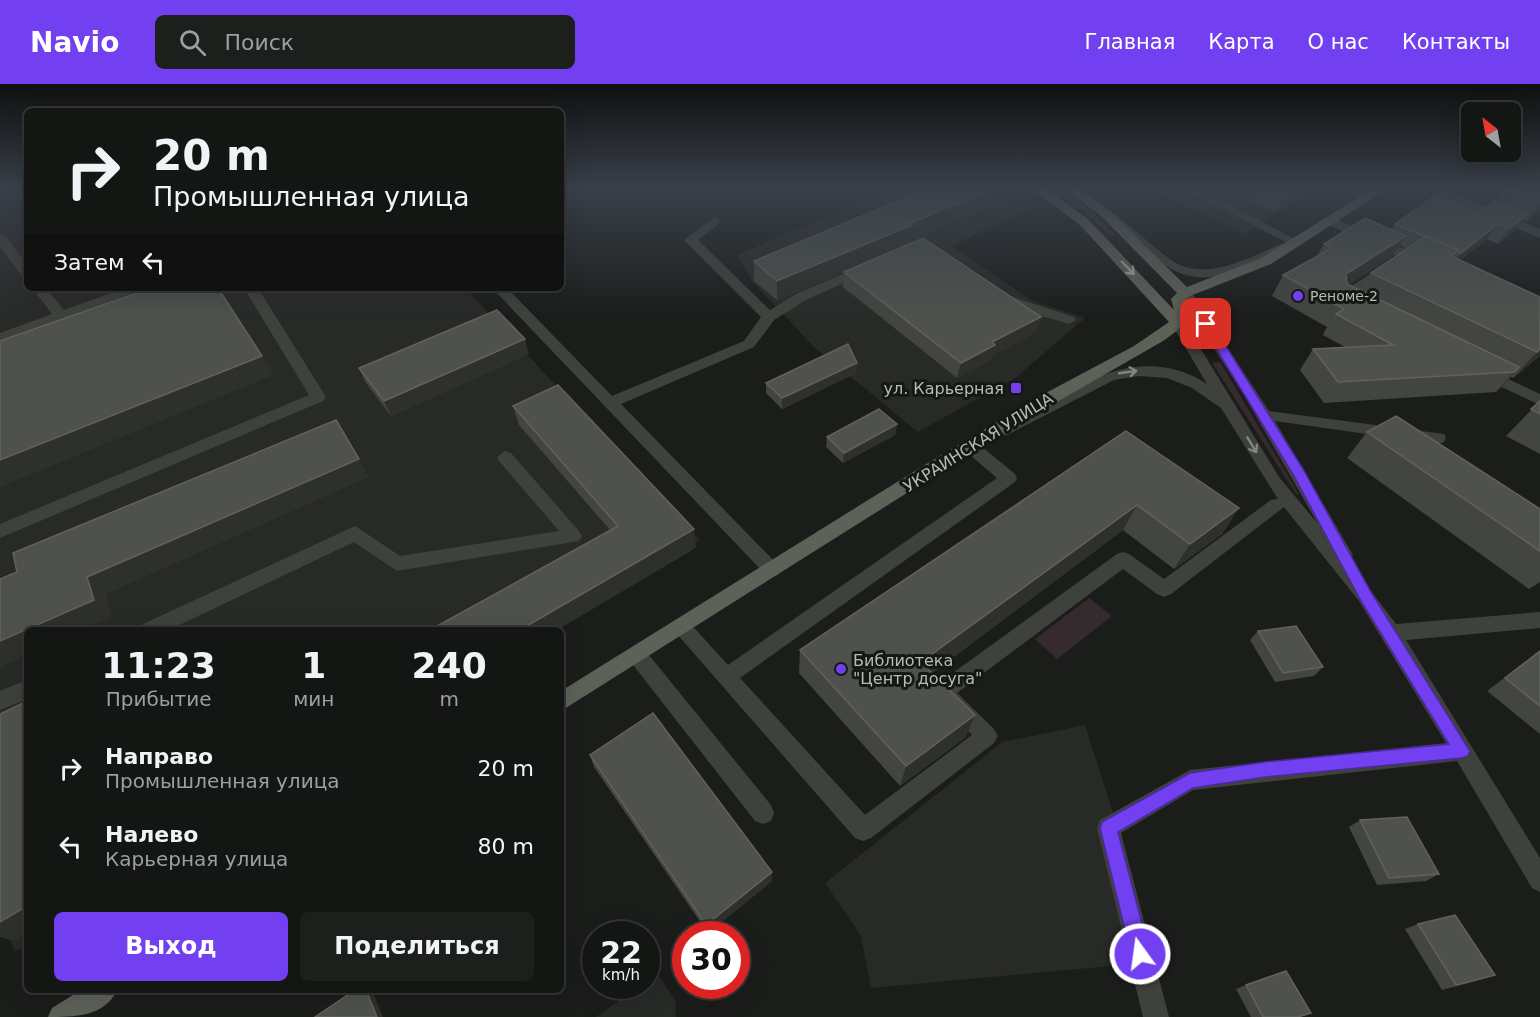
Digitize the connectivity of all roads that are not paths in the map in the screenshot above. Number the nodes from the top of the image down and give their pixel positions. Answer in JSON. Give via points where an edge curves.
{"nodes":[{"id":1,"x":701,"y":232,"type":"edge"},
{"id":2,"x":1093,"y":232,"type":"edge"},
{"id":3,"x":1124,"y":232,"type":"edge"},
{"id":4,"x":1134,"y":232,"type":"edge"},
{"id":5,"x":1271,"y":232,"type":"edge"},
{"id":6,"x":1313,"y":232,"type":"edge"},
{"id":7,"x":1354,"y":232,"type":"edge"},
{"id":8,"x":0,"y":239,"type":"edge"},
{"id":9,"x":1294,"y":243,"type":"junction"},
{"id":10,"x":875,"y":266,"type":"edge"},
{"id":11,"x":24,"y":269,"type":"edge"},
{"id":12,"x":994,"y":290,"type":"edge"},
{"id":13,"x":41,"y":291,"type":"edge"},
{"id":14,"x":130,"y":291,"type":"edge"},
{"id":15,"x":253,"y":291,"type":"edge"},
{"id":16,"x":502,"y":291,"type":"edge"},
{"id":17,"x":1185,"y":293,"type":"junction"},
{"id":18,"x":1361,"y":311,"type":"edge"},
{"id":19,"x":61,"y":316,"type":"junction"},
{"id":20,"x":769,"y":317,"type":"junction"},
{"id":21,"x":1069,"y":320,"type":"dead end"},
{"id":22,"x":1178,"y":324,"type":"junction"},
{"id":23,"x":0,"y":338,"type":"edge"},
{"id":24,"x":1477,"y":369,"type":"edge"},
{"id":25,"x":1540,"y":400,"type":"edge"},
{"id":26,"x":612,"y":402,"type":"junction"},
{"id":27,"x":1274,"y":415,"type":"dead end"},
{"id":28,"x":1234,"y":416,"type":"junction"},
{"id":29,"x":1371,"y":429,"type":"junction"},
{"id":30,"x":1438,"y":438,"type":"dead end"},
{"id":31,"x":975,"y":443,"type":"junction"},
{"id":32,"x":1399,"y":448,"type":"edge"},
{"id":33,"x":505,"y":457,"type":"dead end"},
{"id":34,"x":1277,"y":505,"type":"dead end"},
{"id":35,"x":0,"y":531,"type":"edge"},
{"id":36,"x":772,"y":570,"type":"junction"},
{"id":37,"x":1366,"y":596,"type":"junction"},
{"id":38,"x":1536,"y":624,"type":"edge"},
{"id":39,"x":156,"y":627,"type":"edge"},
{"id":40,"x":681,"y":627,"type":"junction"},
{"id":41,"x":1391,"y":633,"type":"junction"},
{"id":42,"x":637,"y":655,"type":"junction"},
{"id":43,"x":726,"y":676,"type":"junction"},
{"id":44,"x":24,"y":689,"type":"edge"},
{"id":45,"x":564,"y":700,"type":"edge"},
{"id":46,"x":0,"y":701,"type":"edge"},
{"id":47,"x":1462,"y":751,"type":"junction"},
{"id":48,"x":763,"y":813,"type":"dead end"},
{"id":49,"x":1540,"y":880,"type":"edge"},
{"id":50,"x":99,"y":993,"type":"edge"},
{"id":51,"x":61,"y":1017,"type":"edge"},
{"id":52,"x":1156,"y":1017,"type":"edge"}],
"edges":[{"from":1,"to":20,"type":"street","via":[[690,240]]},
{"from":2,"to":22,"type":"main road","one_way":true},
{"from":3,"to":17,"type":"main road"},
{"from":4,"to":9,"type":"street","via":[[1167,263],[1199,275]]},
{"from":5,"to":9,"type":"street"},
{"from":6,"to":9,"type":"main road"},
{"from":7,"to":18,"type":"street","via":[[1412,258],[1340,300]]},
{"from":8,"to":11,"type":"street"},
{"from":9,"to":17,"type":"main road","via":[[1266,261]]},
{"from":10,"to":20,"type":"street","via":[[801,297]]},
{"from":12,"to":21,"type":"street","via":[[1012,303]]},
{"from":13,"to":19,"type":"street"},
{"from":14,"to":19,"type":"street"},
{"from":15,"to":35,"type":"street","via":[[318,398]]},
{"from":16,"to":26,"type":"street"},
{"from":17,"to":22,"type":"main road","via":[[1178,299],[1182,314]]},
{"from":17,"to":37,"type":"street","via":[[1298,472]]},
{"from":19,"to":23,"type":"street"},
{"from":20,"to":26,"type":"street","via":[[749,344]]},
{"from":22,"to":28,"type":"street"},
{"from":22,"to":31,"type":"main road","name":"УКРАИНСКАЯ УЛИЦА"},
{"from":24,"to":25,"type":"street"},
{"from":26,"to":36,"type":"street"},
{"from":27,"to":29,"type":"street"},
{"from":31,"to":28,"type":"street","one_way":true,"via":[[1036,416],[1108,376],[1138,371],[1175,376],[1198,385],[1218,398]]},
{"from":28,"to":37,"type":"street","one_way":true,"via":[[1273,481]]},
{"from":29,"to":30,"type":"street"},
{"from":29,"to":32,"type":"street"},
{"from":31,"to":36,"type":"main road","name":"УКРАИНСКАЯ УЛИЦА"},
{"from":31,"to":43,"type":"street","via":[[1009,478]]},
{"from":33,"to":39,"type":"street","via":[[573,536],[397,564],[355,533]]},
{"from":34,"to":43,"type":"street","via":[[1164,589],[1124,559],[942,692],[987,736],[863,831]]},
{"from":36,"to":40,"type":"main road","name":"УКРАИНСКАЯ УЛИЦА"},
{"from":37,"to":41,"type":"street"},
{"from":38,"to":41,"type":"street"},
{"from":40,"to":42,"type":"main road","name":"УКРАИНСКАЯ УЛИЦА"},
{"from":40,"to":43,"type":"street"},
{"from":41,"to":47,"type":"street"},
{"from":42,"to":45,"type":"main road","name":"УКРАИНСКАЯ УЛИЦА"},
{"from":42,"to":48,"type":"street"},
{"from":44,"to":46,"type":"street"},
{"from":47,"to":49,"type":"street"},
{"from":47,"to":52,"type":"street","via":[[1190,780],[1108,828]]},
{"from":50,"to":51,"type":"main road"}]}
